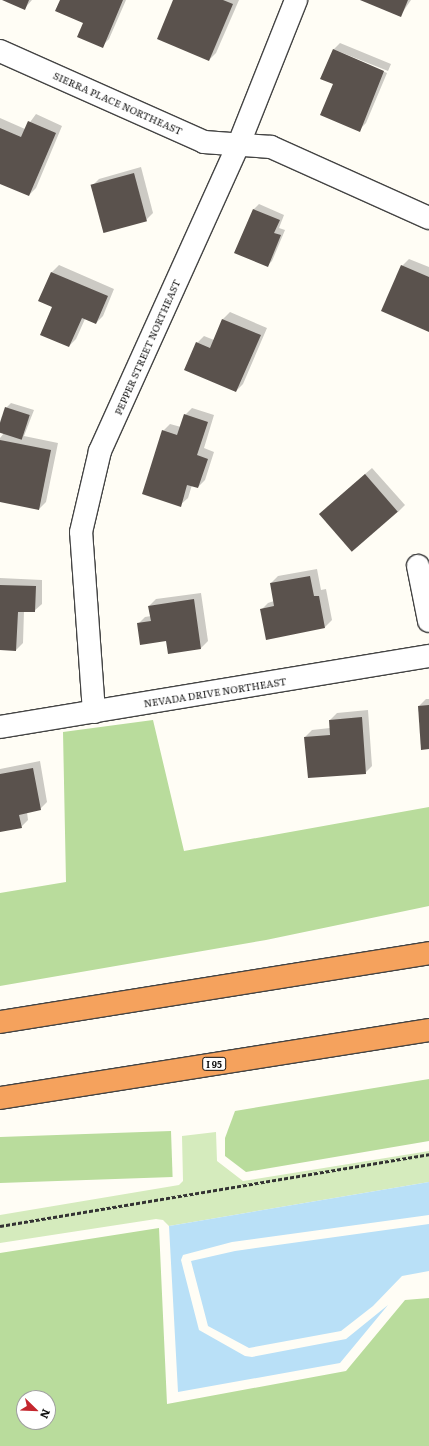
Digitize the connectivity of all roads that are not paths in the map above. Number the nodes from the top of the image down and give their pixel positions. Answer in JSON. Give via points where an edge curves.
{"nodes":[{"id":1,"x":296,"y":0,"type":"edge"},
{"id":2,"x":0,"y":50,"type":"edge"},
{"id":3,"x":238,"y":146,"type":"junction"},
{"id":4,"x":429,"y":218,"type":"edge"},
{"id":5,"x":418,"y":566,"type":"dead end"},
{"id":6,"x":429,"y":621,"type":"edge"},
{"id":7,"x":429,"y":656,"type":"edge"},
{"id":8,"x":94,"y":712,"type":"junction"},
{"id":9,"x":0,"y":727,"type":"edge"},
{"id":10,"x":429,"y":953,"type":"edge"},
{"id":11,"x":0,"y":1022,"type":"edge"},
{"id":12,"x":429,"y":1030,"type":"edge"},
{"id":13,"x":0,"y":1098,"type":"edge"}],
"edges":[{"from":1,"to":3,"type":"street","name":"PEPPER STREET NORTHEAST"},
{"from":2,"to":3,"type":"street","name":"SIERRA PLACE NORTHEAST","via":[[204,142]]},
{"from":3,"to":4,"type":"street","name":"SIERRA PLACE NORTHEAST","via":[[270,147]]},
{"from":3,"to":8,"type":"street","name":"PEPPER STREET NORTHEAST","via":[[100,451],[80,532]]},
{"from":5,"to":6,"type":"street"},
{"from":7,"to":8,"type":"street","name":"NEVADA DRIVE NORTHEAST"},
{"from":8,"to":9,"type":"street","name":"NEVADA DRIVE NORTHEAST"},
{"from":10,"to":11,"type":"highway"},
{"from":12,"to":13,"type":"highway","number":"I 95"}]}
